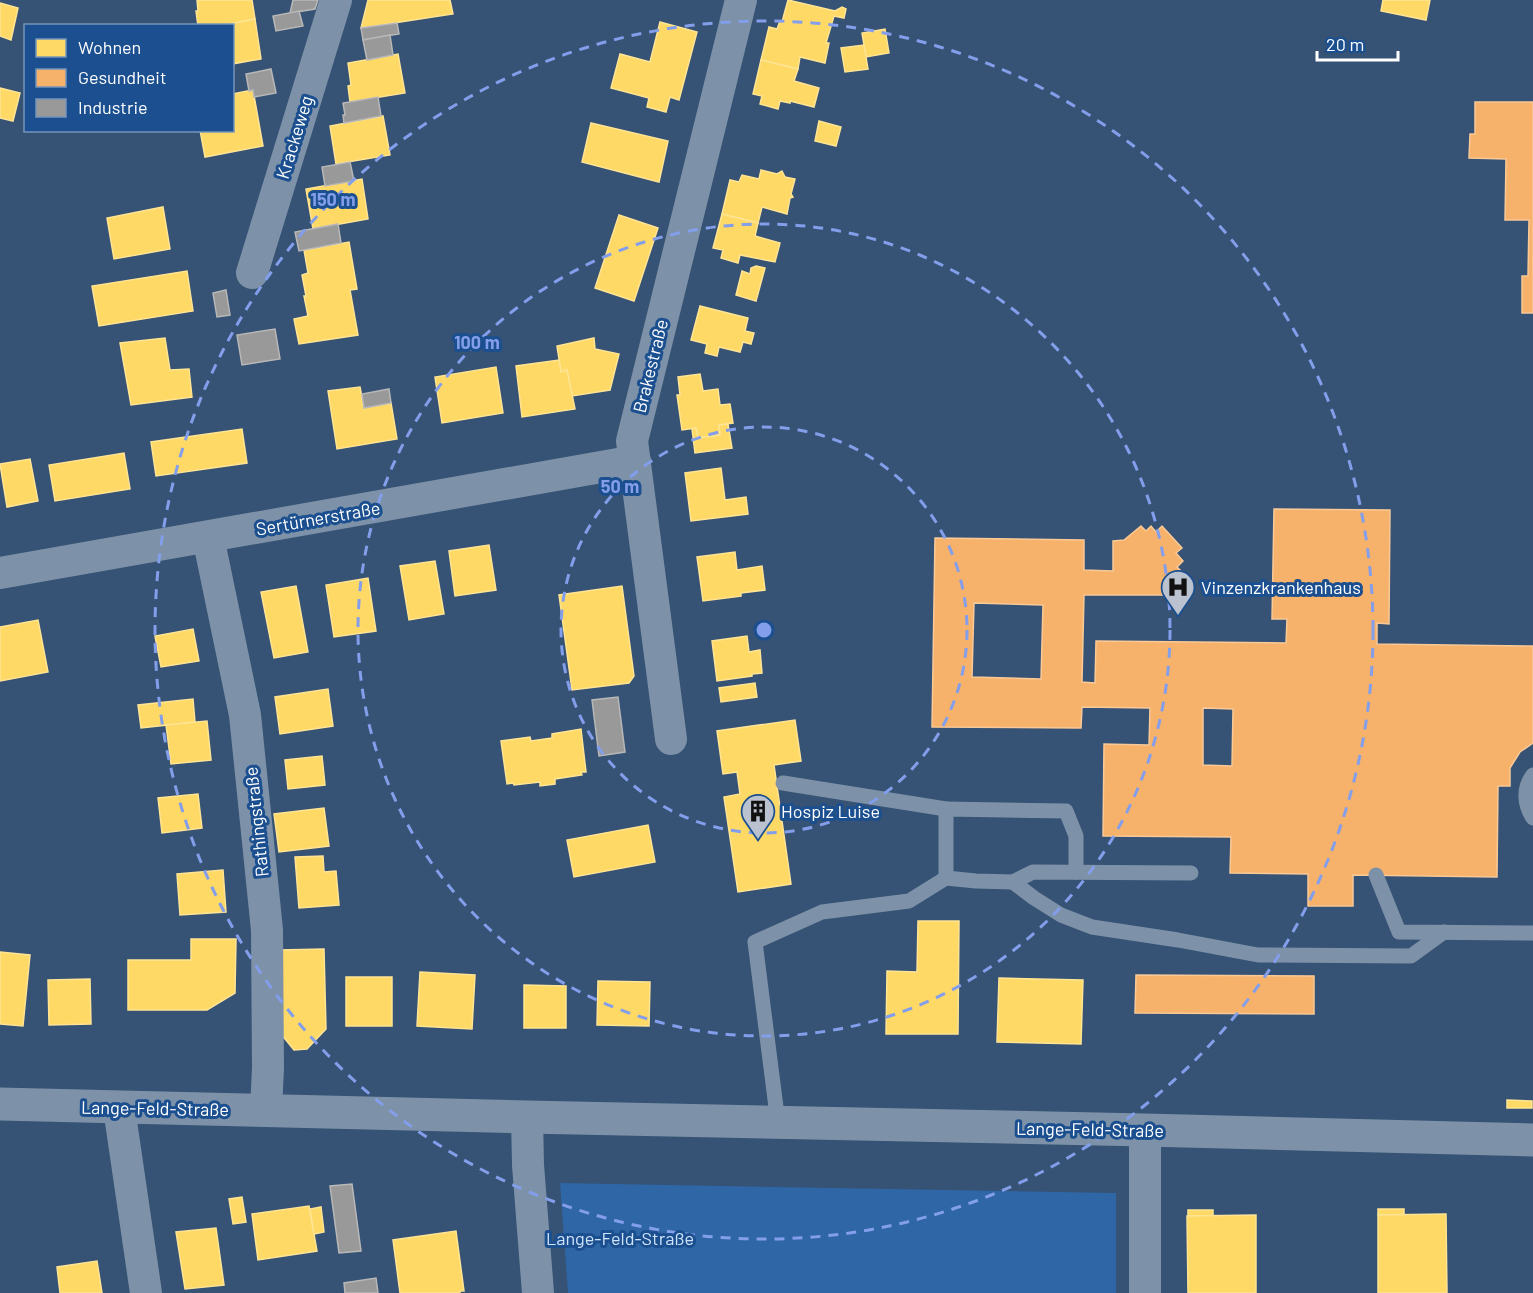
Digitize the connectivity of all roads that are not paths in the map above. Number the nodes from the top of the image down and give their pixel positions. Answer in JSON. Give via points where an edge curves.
{"nodes":[{"id":1,"x":336,"y":0,"type":"edge"},
{"id":2,"x":741,"y":0,"type":"edge"},
{"id":3,"x":252,"y":273,"type":"dead end"},
{"id":4,"x":635,"y":461,"type":"junction"},
{"id":5,"x":208,"y":537,"type":"junction"},
{"id":6,"x":0,"y":573,"type":"edge"},
{"id":7,"x":671,"y":739,"type":"dead end"},
{"id":8,"x":1533,"y":775,"type":"edge"},
{"id":9,"x":783,"y":783,"type":"dead end"},
{"id":10,"x":946,"y":809,"type":"junction"},
{"id":11,"x":1533,"y":818,"type":"edge"},
{"id":12,"x":1076,"y":872,"type":"junction"},
{"id":13,"x":1191,"y":873,"type":"dead end"},
{"id":14,"x":1376,"y":875,"type":"dead end"},
{"id":15,"x":946,"y":878,"type":"junction"},
{"id":16,"x":1013,"y":882,"type":"junction"},
{"id":17,"x":1444,"y":932,"type":"junction"},
{"id":18,"x":1533,"y":933,"type":"edge"},
{"id":19,"x":0,"y":1104,"type":"edge"},
{"id":20,"x":119,"y":1108,"type":"junction"},
{"id":21,"x":266,"y":1110,"type":"junction"},
{"id":22,"x":527,"y":1117,"type":"junction"},
{"id":23,"x":778,"y":1123,"type":"junction"},
{"id":24,"x":1145,"y":1130,"type":"junction"},
{"id":25,"x":1533,"y":1140,"type":"edge"},
{"id":26,"x":146,"y":1293,"type":"edge"},
{"id":27,"x":538,"y":1293,"type":"edge"},
{"id":28,"x":1145,"y":1293,"type":"edge"}],
"edges":[{"from":1,"to":3,"type":"street","name":"Krackeweg"},
{"from":2,"to":4,"type":"street","name":"Brakestraße","via":[[632,441]]},
{"from":4,"to":5,"type":"street","name":"Sertürnerstraße"},
{"from":4,"to":7,"type":"street","name":"Brakestraße"},
{"from":5,"to":6,"type":"street","name":"Sertürnerstraße"},
{"from":5,"to":21,"type":"street","name":"Rathingstraße","via":[[246,726],[267,930]]},
{"from":8,"to":11,"type":"lane","via":[[1526,792]]},
{"from":9,"to":10,"type":"lane"},
{"from":10,"to":12,"type":"lane","via":[[1066,811],[1076,836]]},
{"from":10,"to":15,"type":"lane"},
{"from":12,"to":13,"type":"lane"},
{"from":12,"to":16,"type":"lane","via":[[1033,872]]},
{"from":14,"to":17,"type":"lane","via":[[1400,932]]},
{"from":15,"to":16,"type":"lane"},
{"from":15,"to":23,"type":"lane","via":[[909,901],[822,912],[755,942]]},
{"from":16,"to":17,"type":"lane","via":[[1061,915],[1092,927],[1258,955],[1411,956]]},
{"from":17,"to":18,"type":"lane"},
{"from":19,"to":20,"type":"street","name":"Lange-Feld-Straße"},
{"from":20,"to":21,"type":"street","name":"Lange-Feld-Straße"},
{"from":20,"to":26,"type":"street"},
{"from":21,"to":22,"type":"street","name":"Lange-Feld-Straße"},
{"from":22,"to":23,"type":"street","name":"Lange-Feld-Straße"},
{"from":22,"to":27,"type":"street"},
{"from":23,"to":24,"type":"street","name":"Lange-Feld-Straße"},
{"from":24,"to":25,"type":"street","name":"Lange-Feld-Straße"},
{"from":24,"to":28,"type":"street"}]}
